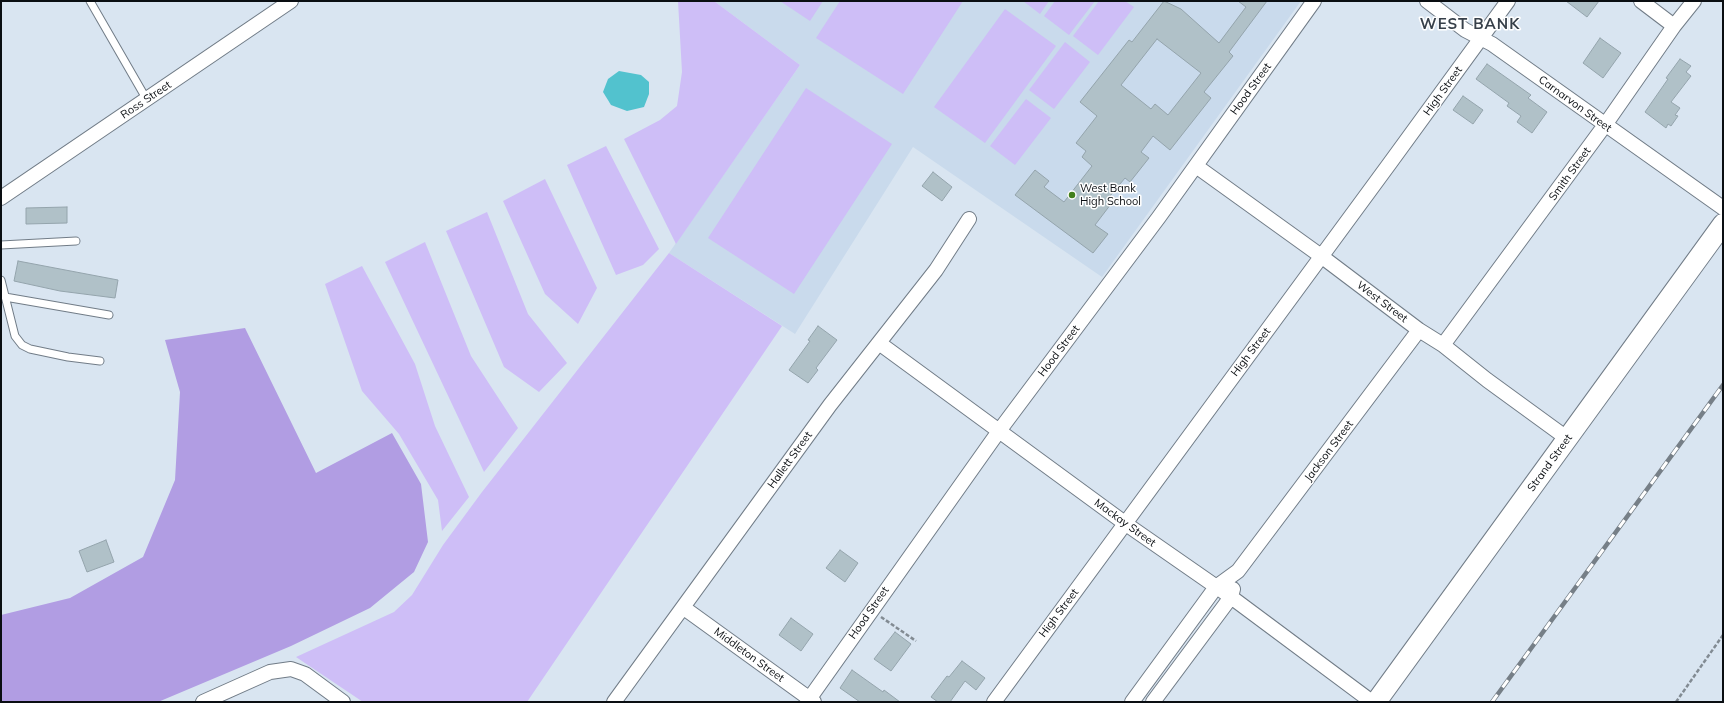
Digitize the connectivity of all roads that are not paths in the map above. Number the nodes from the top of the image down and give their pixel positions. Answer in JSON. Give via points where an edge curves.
{"nodes":[{"id":1,"x":90,"y":1,"type":"edge"},
{"id":2,"x":291,"y":1,"type":"edge"},
{"id":3,"x":1314,"y":1,"type":"edge"},
{"id":4,"x":1427,"y":1,"type":"edge"},
{"id":5,"x":1508,"y":1,"type":"edge"},
{"id":6,"x":1642,"y":1,"type":"edge"},
{"id":7,"x":1694,"y":1,"type":"edge"},
{"id":8,"x":1674,"y":26,"type":"junction"},
{"id":9,"x":1481,"y":39,"type":"junction"},
{"id":10,"x":148,"y":100,"type":"junction"},
{"id":11,"x":1605,"y":125,"type":"junction"},
{"id":12,"x":1196,"y":166,"type":"junction"},
{"id":13,"x":1,"y":198,"type":"edge"},
{"id":14,"x":1723,"y":208,"type":"edge"},
{"id":15,"x":969,"y":219,"type":"dead end"},
{"id":16,"x":1723,"y":224,"type":"edge"},
{"id":17,"x":76,"y":241,"type":"dead end"},
{"id":18,"x":1,"y":245,"type":"edge"},
{"id":19,"x":1321,"y":256,"type":"junction"},
{"id":20,"x":1,"y":280,"type":"edge"},
{"id":21,"x":5,"y":297,"type":"junction"},
{"id":22,"x":109,"y":315,"type":"dead end"},
{"id":23,"x":1419,"y":330,"type":"junction"},
{"id":24,"x":879,"y":343,"type":"junction"},
{"id":25,"x":1443,"y":345,"type":"junction"},
{"id":26,"x":100,"y":361,"type":"dead end"},
{"id":27,"x":998,"y":430,"type":"junction"},
{"id":28,"x":1568,"y":439,"type":"junction"},
{"id":29,"x":1126,"y":524,"type":"junction"},
{"id":30,"x":1238,"y":571,"type":"junction"},
{"id":31,"x":1216,"y":587,"type":"junction"},
{"id":32,"x":1231,"y":597,"type":"junction"},
{"id":33,"x":684,"y":608,"type":"junction"},
{"id":34,"x":810,"y":701,"type":"edge"},
{"id":35,"x":203,"y":702,"type":"edge"},
{"id":36,"x":343,"y":702,"type":"edge"},
{"id":37,"x":614,"y":702,"type":"edge"},
{"id":38,"x":994,"y":702,"type":"edge"},
{"id":39,"x":1132,"y":702,"type":"edge"},
{"id":40,"x":1153,"y":702,"type":"edge"},
{"id":41,"x":1372,"y":702,"type":"edge"},
{"id":42,"x":1376,"y":702,"type":"edge"}],
"edges":[{"from":1,"to":10,"type":"lane"},
{"from":2,"to":10,"type":"street","name":"Ross Street"},
{"from":3,"to":12,"type":"street","name":"Hood Street"},
{"from":4,"to":9,"type":"street","name":"Carnarvon Street","via":[[1464,30]]},
{"from":5,"to":9,"type":"street","name":"High Street"},
{"from":6,"to":8,"type":"street"},
{"from":7,"to":8,"type":"street","name":"Smith Street"},
{"from":8,"to":11,"type":"street","name":"Smith Street"},
{"from":9,"to":11,"type":"street","name":"Carnarvon Street","via":[[1492,44]]},
{"from":9,"to":19,"type":"street","name":"High Street"},
{"from":10,"to":13,"type":"street","name":"Ross Street"},
{"from":11,"to":14,"type":"street","name":"Carnarvon Street"},
{"from":11,"to":25,"type":"street","name":"Smith Street"},
{"from":12,"to":19,"type":"street","name":"West Street"},
{"from":12,"to":27,"type":"street","name":"Hood Street"},
{"from":15,"to":24,"type":"street","name":"Hallett Street","via":[[936,270]]},
{"from":16,"to":28,"type":"street","name":"Strand Street"},
{"from":17,"to":18,"type":"lane"},
{"from":19,"to":23,"type":"street","name":"West Street"},
{"from":19,"to":29,"type":"street","name":"High Street"},
{"from":20,"to":21,"type":"lane"},
{"from":21,"to":22,"type":"lane"},
{"from":21,"to":26,"type":"lane","via":[[15,336],[22,345],[68,357]]},
{"from":23,"to":25,"type":"street","name":"West Street"},
{"from":23,"to":30,"type":"street","name":"Jackson Street"},
{"from":24,"to":27,"type":"street","name":"Mackay Street"},
{"from":24,"to":33,"type":"street","name":"Hallett Street","via":[[830,406]]},
{"from":25,"to":28,"type":"street","name":"West Street","via":[[1486,380]]},
{"from":27,"to":29,"type":"street","name":"Mackay Street"},
{"from":27,"to":34,"type":"street","name":"Hood Street"},
{"from":28,"to":42,"type":"street","name":"Strand Street"},
{"from":29,"to":31,"type":"street","name":"Mackay Street"},
{"from":29,"to":38,"type":"street","name":"High Street"},
{"from":30,"to":31,"type":"street","name":"Jackson Street"},
{"from":30,"to":32,"type":"street","name":"Jackson Street"},
{"from":31,"to":32,"type":"street","name":"Mackay Street"},
{"from":31,"to":39,"type":"street","name":"Jackson Street"},
{"from":32,"to":40,"type":"street","name":"Jackson Street"},
{"from":32,"to":41,"type":"street","name":"Mackay Street"},
{"from":33,"to":34,"type":"street","name":"Middleton Street"},
{"from":33,"to":37,"type":"street","name":"Hallett Street"},
{"from":35,"to":36,"type":"street","via":[[280,670],[296,670],[305,674]]}]}
